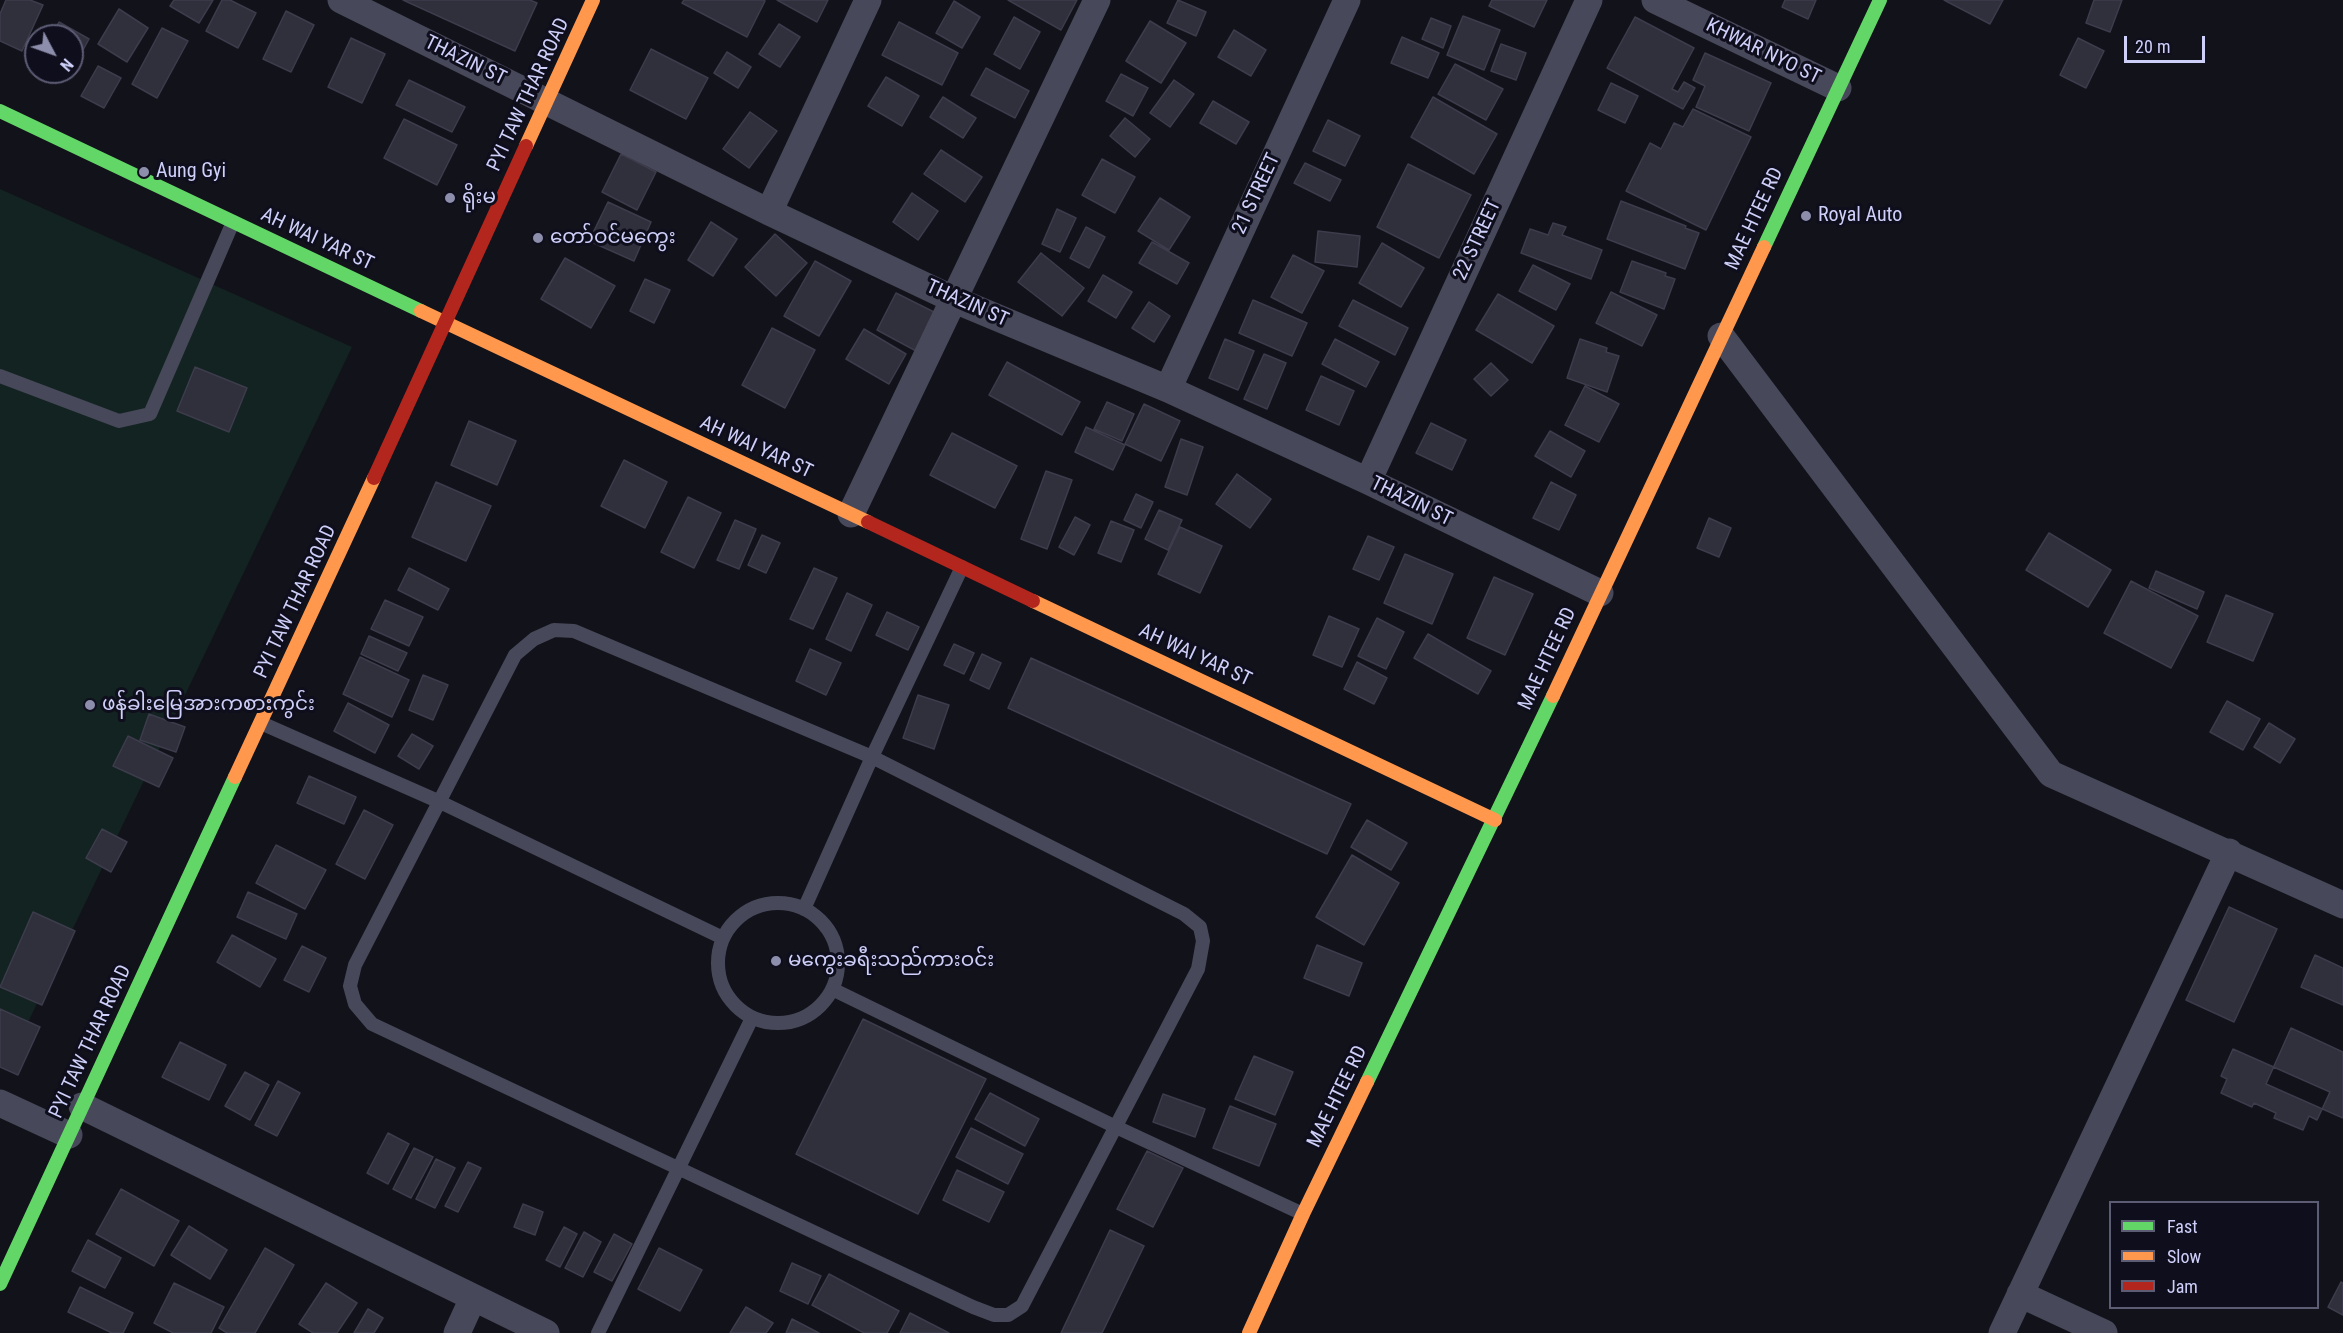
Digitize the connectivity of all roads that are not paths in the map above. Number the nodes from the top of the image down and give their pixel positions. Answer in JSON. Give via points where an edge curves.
{"nodes":[{"id":1,"x":341,"y":0,"type":"edge"},
{"id":2,"x":594,"y":0,"type":"edge"},
{"id":3,"x":868,"y":0,"type":"edge"},
{"id":4,"x":1097,"y":0,"type":"edge"},
{"id":5,"x":1347,"y":0,"type":"edge"},
{"id":6,"x":1589,"y":0,"type":"edge"},
{"id":7,"x":1655,"y":0,"type":"edge"},
{"id":8,"x":1880,"y":0,"type":"edge"},
{"id":9,"x":1838,"y":88,"type":"junction"},
{"id":10,"x":547,"y":101,"type":"junction"},
{"id":11,"x":0,"y":111,"type":"edge"},
{"id":12,"x":769,"y":212,"type":"junction"},
{"id":13,"x":234,"y":222,"type":"junction"},
{"id":14,"x":955,"y":300,"type":"junction"},
{"id":15,"x":446,"y":322,"type":"junction"},
{"id":16,"x":1721,"y":336,"type":"junction"},
{"id":17,"x":0,"y":375,"type":"edge"},
{"id":18,"x":1168,"y":389,"type":"junction"},
{"id":19,"x":1368,"y":481,"type":"junction"},
{"id":20,"x":851,"y":514,"type":"junction"},
{"id":21,"x":962,"y":567,"type":"junction"},
{"id":22,"x":1600,"y":593,"type":"junction"},
{"id":23,"x":261,"y":723,"type":"junction"},
{"id":24,"x":872,"y":757,"type":"junction"},
{"id":25,"x":440,"y":802,"type":"junction"},
{"id":26,"x":1495,"y":820,"type":"junction"},
{"id":27,"x":2229,"y":852,"type":"junction"},
{"id":28,"x":2343,"y":905,"type":"edge"},
{"id":29,"x":804,"y":909,"type":"junction"},
{"id":30,"x":723,"y":938,"type":"junction"},
{"id":31,"x":832,"y":989,"type":"junction"},
{"id":32,"x":752,"y":1018,"type":"junction"},
{"id":33,"x":0,"y":1103,"type":"edge"},
{"id":34,"x":82,"y":1106,"type":"junction"},
{"id":35,"x":1116,"y":1127,"type":"junction"},
{"id":36,"x":69,"y":1135,"type":"junction"},
{"id":37,"x":678,"y":1168,"type":"junction"},
{"id":38,"x":1303,"y":1214,"type":"junction"},
{"id":39,"x":0,"y":1284,"type":"edge"},
{"id":40,"x":2020,"y":1294,"type":"junction"},
{"id":41,"x":473,"y":1298,"type":"junction"},
{"id":42,"x":457,"y":1333,"type":"edge"},
{"id":43,"x":546,"y":1333,"type":"edge"},
{"id":44,"x":598,"y":1333,"type":"edge"},
{"id":45,"x":1249,"y":1333,"type":"edge"},
{"id":46,"x":2002,"y":1333,"type":"edge"},
{"id":47,"x":2104,"y":1333,"type":"edge"}],
"edges":[{"from":1,"to":10,"type":"street","name":"THAZIN ST"},
{"from":2,"to":10,"type":"street","name":"PYI TAW THAR ROAD"},
{"from":3,"to":12,"type":"street"},
{"from":4,"to":14,"type":"street"},
{"from":5,"to":18,"type":"street","name":"21 STREET"},
{"from":6,"to":19,"type":"street","name":"22 STREET"},
{"from":7,"to":9,"type":"street","name":"KHWAR NYO ST"},
{"from":8,"to":9,"type":"street","name":"MAE HTEE RD"},
{"from":9,"to":16,"type":"street","name":"MAE HTEE RD"},
{"from":10,"to":12,"type":"street","name":"THAZIN ST"},
{"from":10,"to":15,"type":"street","name":"PYI TAW THAR ROAD"},
{"from":11,"to":13,"type":"street","name":"AH WAI YAR ST"},
{"from":12,"to":14,"type":"street","name":"THAZIN ST"},
{"from":13,"to":15,"type":"street","name":"AH WAI YAR ST"},
{"from":13,"to":17,"type":"lane","via":[[150,414],[118,421]]},
{"from":14,"to":18,"type":"street","name":"THAZIN ST"},
{"from":14,"to":20,"type":"street"},
{"from":15,"to":20,"type":"street","name":"AH WAI YAR ST"},
{"from":15,"to":23,"type":"street","name":"PYI TAW THAR ROAD"},
{"from":16,"to":22,"type":"street","name":"MAE HTEE RD"},
{"from":16,"to":27,"type":"street","via":[[2051,774]]},
{"from":18,"to":19,"type":"street","name":"THAZIN ST"},
{"from":19,"to":22,"type":"street","name":"THAZIN ST"},
{"from":20,"to":21,"type":"street","name":"AH WAI YAR ST"},
{"from":21,"to":24,"type":"lane"},
{"from":21,"to":26,"type":"street","name":"AH WAI YAR ST"},
{"from":22,"to":26,"type":"street","name":"MAE HTEE RD"},
{"from":23,"to":25,"type":"lane"},
{"from":23,"to":34,"type":"street","name":"PYI TAW THAR ROAD"},
{"from":24,"to":25,"type":"lane","via":[[574,630],[554,630],[534,639],[515,655]]},
{"from":24,"to":29,"type":"lane"},
{"from":24,"to":35,"type":"lane","via":[[1184,914],[1200,927],[1203,941],[1198,969]]},
{"from":25,"to":30,"type":"lane"},
{"from":25,"to":37,"type":"lane","via":[[355,965],[350,986],[355,1004],[372,1024]]},
{"from":26,"to":38,"type":"street","name":"MAE HTEE RD"},
{"from":27,"to":28,"type":"street"},
{"from":27,"to":40,"type":"street"},
{"from":29,"to":30,"type":"lane","via":[[773,903],[758,907],[732,924]]},
{"from":29,"to":31,"type":"lane","via":[[822,923],[835,943],[837,974]]},
{"from":30,"to":32,"type":"lane","via":[[718,968],[721,984],[728,998]]},
{"from":31,"to":32,"type":"lane","via":[[812,1013],[798,1020],[767,1023]]},
{"from":31,"to":35,"type":"lane"},
{"from":32,"to":37,"type":"lane"},
{"from":33,"to":36,"type":"street"},
{"from":34,"to":36,"type":"street","name":"PYI TAW THAR ROAD"},
{"from":34,"to":41,"type":"street"},
{"from":35,"to":37,"type":"lane","via":[[1022,1306],[1008,1314],[994,1315],[973,1307]]},
{"from":35,"to":38,"type":"lane"},
{"from":36,"to":39,"type":"street","name":"PYI TAW THAR ROAD"},
{"from":37,"to":44,"type":"lane"},
{"from":38,"to":45,"type":"street","name":"MAE HTEE RD"},
{"from":40,"to":46,"type":"street"},
{"from":40,"to":47,"type":"street"},
{"from":41,"to":42,"type":"street"},
{"from":41,"to":43,"type":"street"}]}
